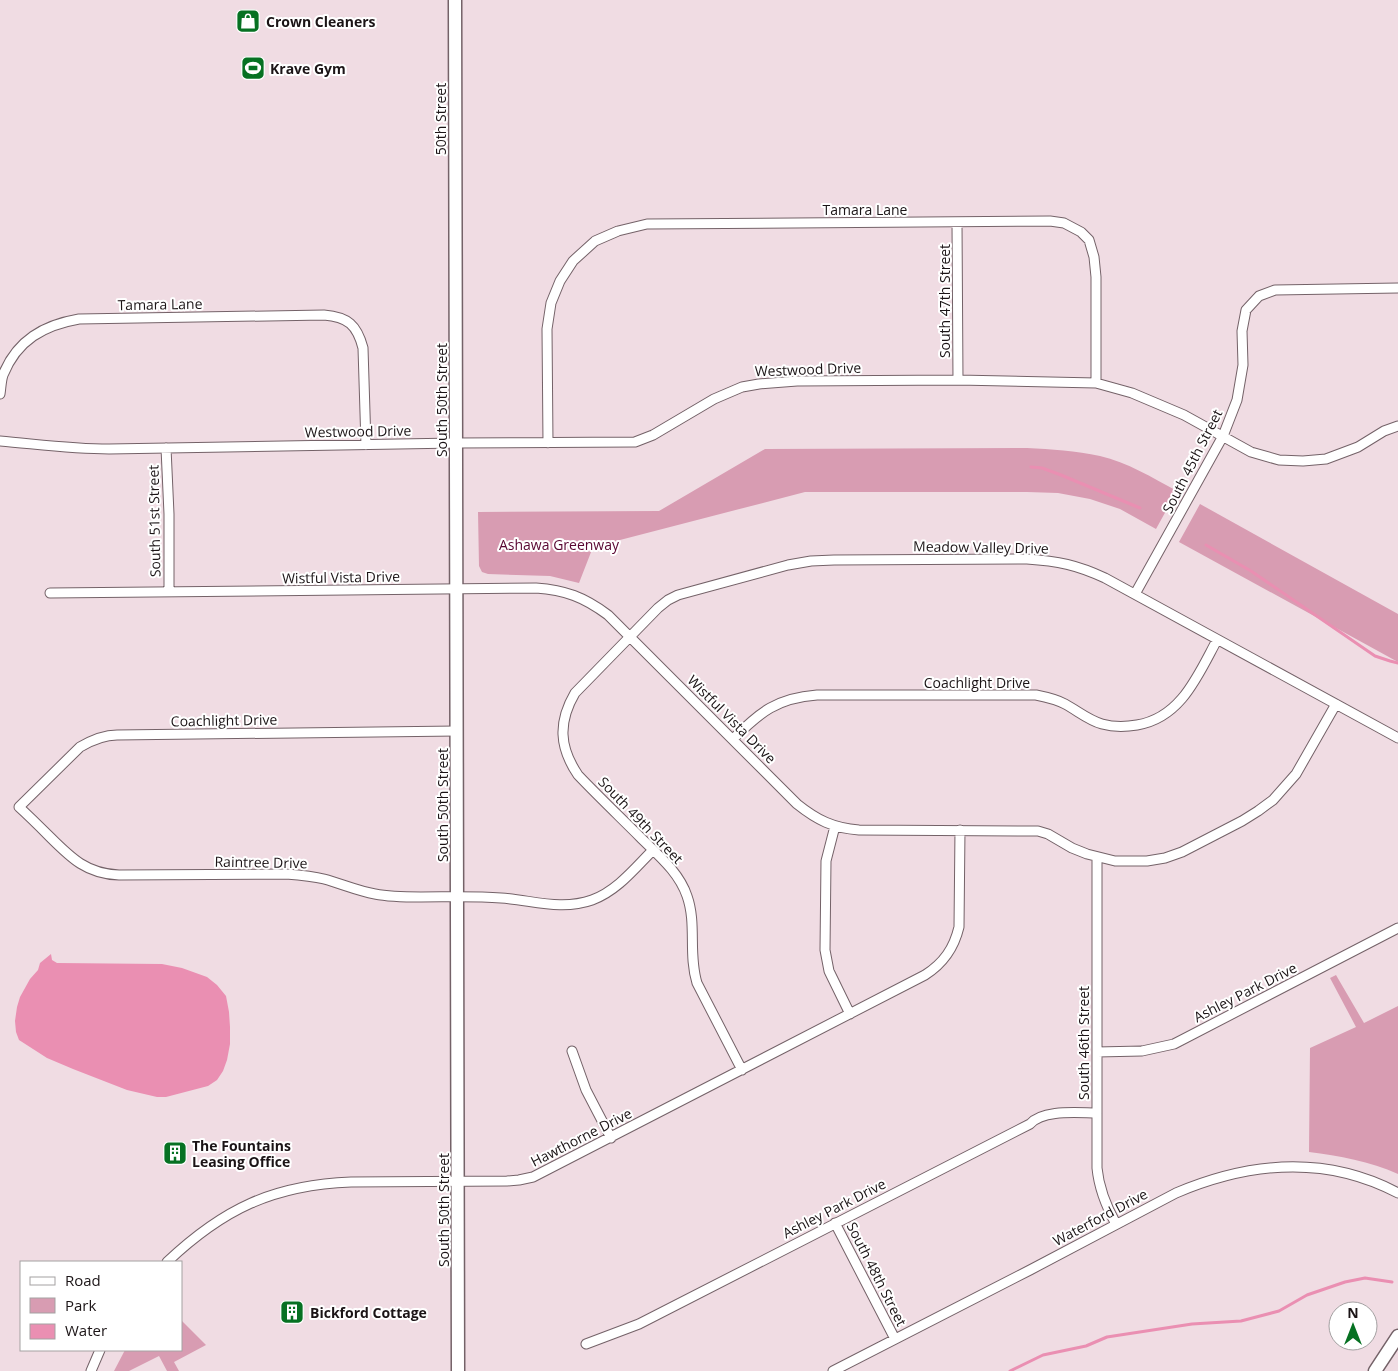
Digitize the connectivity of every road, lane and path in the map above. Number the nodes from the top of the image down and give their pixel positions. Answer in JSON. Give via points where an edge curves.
{"nodes":[{"id":1,"x":455,"y":0,"type":"edge"},
{"id":2,"x":957,"y":223,"type":"junction"},
{"id":3,"x":455,"y":239,"type":"joint"},
{"id":4,"x":1398,"y":288,"type":"edge"},
{"id":5,"x":958,"y":380,"type":"junction"},
{"id":6,"x":1096,"y":383,"type":"junction"},
{"id":7,"x":0,"y":394,"type":"edge"},
{"id":8,"x":1398,"y":426,"type":"edge"},
{"id":9,"x":1223,"y":436,"type":"junction"},
{"id":10,"x":0,"y":441,"type":"edge"},
{"id":11,"x":456,"y":443,"type":"junction"},
{"id":12,"x":548,"y":443,"type":"junction"},
{"id":13,"x":366,"y":445,"type":"junction"},
{"id":14,"x":166,"y":448,"type":"junction"},
{"id":15,"x":456,"y":589,"type":"junction"},
{"id":16,"x":169,"y":592,"type":"junction"},
{"id":17,"x":50,"y":593,"type":"dead end"},
{"id":18,"x":1135,"y":594,"type":"junction"},
{"id":19,"x":630,"y":637,"type":"junction"},
{"id":20,"x":1217,"y":640,"type":"junction"},
{"id":21,"x":1336,"y":704,"type":"junction"},
{"id":22,"x":457,"y":731,"type":"junction"},
{"id":23,"x":1398,"y":738,"type":"edge"},
{"id":24,"x":733,"y":740,"type":"junction"},
{"id":25,"x":19,"y":807,"type":"joint"},
{"id":26,"x":835,"y":826,"type":"junction"},
{"id":27,"x":960,"y":830,"type":"junction"},
{"id":28,"x":653,"y":850,"type":"junction"},
{"id":29,"x":1097,"y":858,"type":"junction"},
{"id":30,"x":457,"y":896,"type":"junction"},
{"id":31,"x":1398,"y":928,"type":"edge"},
{"id":32,"x":850,"y":1014,"type":"junction"},
{"id":33,"x":572,"y":1052,"type":"dead end"},
{"id":34,"x":1097,"y":1052,"type":"junction"},
{"id":35,"x":742,"y":1070,"type":"junction"},
{"id":36,"x":1097,"y":1113,"type":"junction"},
{"id":37,"x":611,"y":1138,"type":"junction"},
{"id":38,"x":458,"y":1182,"type":"junction"},
{"id":39,"x":1398,"y":1192,"type":"edge"},
{"id":40,"x":835,"y":1223,"type":"junction"},
{"id":41,"x":1116,"y":1224,"type":"junction"},
{"id":42,"x":168,"y":1261,"type":"edge"},
{"id":43,"x":1398,"y":1336,"type":"edge"},
{"id":44,"x":895,"y":1339,"type":"junction"},
{"id":45,"x":586,"y":1344,"type":"dead end"},
{"id":46,"x":100,"y":1351,"type":"edge"},
{"id":47,"x":91,"y":1371,"type":"edge"},
{"id":48,"x":458,"y":1371,"type":"edge"},
{"id":49,"x":832,"y":1371,"type":"edge"},
{"id":50,"x":1375,"y":1371,"type":"edge"}],
"edges":[{"from":1,"to":3,"type":"main road","name":"50th Street"},
{"from":2,"to":5,"type":"street","name":"South 47th Street"},
{"from":2,"to":6,"type":"street","name":"Tamara Lane","via":[[1050,221],[1064,223],[1088,240],[1096,277]]},
{"from":2,"to":12,"type":"street","name":"Tamara Lane","via":[[647,224],[595,241],[573,261],[551,303],[547,329]]},
{"from":3,"to":11,"type":"main road","name":"South 50th Street"},
{"from":4,"to":9,"type":"street","name":"South 45th Street","via":[[1275,290],[1259,296],[1246,310],[1237,400]]},
{"from":5,"to":6,"type":"street","name":"Westwood Drive"},
{"from":5,"to":12,"type":"street","name":"Westwood Drive","via":[[759,384],[742,387],[714,399],[636,442]]},
{"from":6,"to":9,"type":"street","name":"Westwood Drive","via":[[1132,393]]},
{"from":7,"to":13,"type":"street","name":"Tamara Lane","via":[[3,376],[15,354],[28,340],[60,322],[79,319],[337,316],[350,322],[360,334]]},
{"from":8,"to":9,"type":"street","name":"Westwood Drive","via":[[1358,447],[1326,459],[1303,462],[1279,460],[1251,452]]},
{"from":9,"to":18,"type":"street","name":"South 45th Street"},
{"from":10,"to":14,"type":"street","name":"Westwood Drive","via":[[79,449]]},
{"from":11,"to":12,"type":"street","name":"Westwood Drive"},
{"from":11,"to":13,"type":"street","name":"Westwood Drive"},
{"from":11,"to":15,"type":"main road","name":"South 50th Street"},
{"from":13,"to":14,"type":"street","name":"Westwood Drive"},
{"from":14,"to":16,"type":"street","name":"South 51st Street"},
{"from":15,"to":16,"type":"street","name":"Wistful Vista Drive"},
{"from":15,"to":19,"type":"street","name":"Wistful Vista Drive","via":[[536,588],[567,592],[595,605]]},
{"from":15,"to":22,"type":"main road","name":"South 50th Street"},
{"from":16,"to":17,"type":"street","name":"Wistful Vista Drive"},
{"from":18,"to":19,"type":"street","name":"Meadow Valley Drive","via":[[1089,570],[1052,560],[811,561],[678,595],[658,608]]},
{"from":18,"to":20,"type":"street","name":"Meadow Valley Drive"},
{"from":19,"to":24,"type":"street","name":"Wistful Vista Drive"},
{"from":19,"to":28,"type":"street","name":"South 49th Street","via":[[575,693],[564,716],[563,740],[578,775]]},
{"from":20,"to":21,"type":"street","name":"Meadow Valley Drive"},
{"from":20,"to":24,"type":"street","name":"Coachlight Drive","via":[[1179,704],[1156,720],[1143,724],[1102,724],[1065,704],[1036,695],[817,695],[776,704],[762,712]]},
{"from":21,"to":23,"type":"street","name":"Meadow Valley Drive"},
{"from":21,"to":29,"type":"street","name":"Wistful Vista Drive","via":[[1296,774],[1273,800],[1258,811],[1165,858],[1131,862]]},
{"from":22,"to":25,"type":"street","name":"Coachlight Drive","via":[[101,737],[80,747]]},
{"from":22,"to":30,"type":"main road","name":"South 50th Street"},
{"from":24,"to":26,"type":"street","name":"Wistful Vista Drive","via":[[797,804],[812,816]]},
{"from":25,"to":30,"type":"street","name":"Raintree Drive","via":[[78,863],[101,873],[305,875],[378,895]]},
{"from":26,"to":27,"type":"street","name":"Wistful Vista Drive","via":[[859,830]]},
{"from":26,"to":32,"type":"street","via":[[826,861],[825,950],[829,971]]},
{"from":27,"to":29,"type":"street","name":"Wistful Vista Drive","via":[[1038,831]]},
{"from":27,"to":32,"type":"street","name":"Hawthorne Drive","via":[[959,927],[951,950],[933,970]]},
{"from":28,"to":30,"type":"street","name":"Raintree Drive","via":[[608,892],[578,904],[564,906]]},
{"from":28,"to":35,"type":"street","name":"South 49th Street","via":[[673,871],[687,896],[697,983]]},
{"from":29,"to":34,"type":"street","name":"South 46th Street"},
{"from":30,"to":38,"type":"main road","name":"South 50th Street"},
{"from":31,"to":34,"type":"street","name":"Ashley Park Drive","via":[[1174,1044],[1142,1052]]},
{"from":32,"to":35,"type":"street","name":"Hawthorne Drive"},
{"from":33,"to":37,"type":"street","via":[[586,1090]]},
{"from":34,"to":36,"type":"street","name":"South 46th Street"},
{"from":35,"to":37,"type":"street","name":"Hawthorne Drive"},
{"from":36,"to":40,"type":"street","name":"Ashley Park Drive","via":[[1039,1117]]},
{"from":36,"to":41,"type":"street","name":"South 46th Street","via":[[1098,1182]]},
{"from":37,"to":38,"type":"street","name":"Hawthorne Drive","via":[[533,1177]]},
{"from":38,"to":42,"type":"street","name":"Hawthorne Drive","via":[[328,1182],[281,1192],[220,1218]]},
{"from":38,"to":48,"type":"main road","name":"South 50th Street"},
{"from":39,"to":41,"type":"street","name":"Waterford Drive","via":[[1341,1172],[1270,1168],[1222,1176],[1198,1184]]},
{"from":40,"to":44,"type":"street","name":"South 48th Street"},
{"from":40,"to":45,"type":"street","name":"Ashley Park Drive","via":[[639,1324]]},
{"from":41,"to":44,"type":"street","name":"Waterford Drive"},
{"from":43,"to":50,"type":"main road"},
{"from":44,"to":49,"type":"street","name":"Waterford Drive"},
{"from":46,"to":47,"type":"street"}]}
